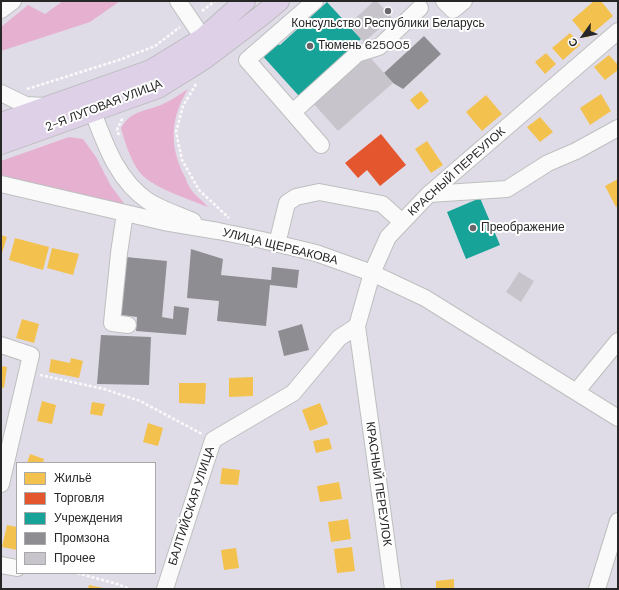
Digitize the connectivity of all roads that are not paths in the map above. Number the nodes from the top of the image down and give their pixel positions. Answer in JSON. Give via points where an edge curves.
{"nodes":[{"id":1,"x":13,"y":1,"type":"edge"},
{"id":2,"x":178,"y":1,"type":"edge"},
{"id":3,"x":245,"y":1,"type":"edge"},
{"id":4,"x":279,"y":1,"type":"edge"},
{"id":5,"x":315,"y":1,"type":"edge"},
{"id":6,"x":444,"y":1,"type":"edge"},
{"id":7,"x":464,"y":1,"type":"edge"},
{"id":8,"x":420,"y":8,"type":"dead end"},
{"id":9,"x":1,"y":10,"type":"edge"},
{"id":10,"x":618,"y":31,"type":"edge"},
{"id":11,"x":203,"y":38,"type":"junction"},
{"id":12,"x":85,"y":92,"type":"junction"},
{"id":13,"x":5,"y":95,"type":"edge"},
{"id":14,"x":46,"y":106,"type":"junction"},
{"id":15,"x":93,"y":111,"type":"junction"},
{"id":16,"x":293,"y":112,"type":"junction"},
{"id":17,"x":1,"y":123,"type":"edge"},
{"id":18,"x":618,"y":128,"type":"edge"},
{"id":19,"x":1,"y":144,"type":"edge"},
{"id":20,"x":321,"y":145,"type":"dead end"},
{"id":21,"x":1,"y":184,"type":"edge"},
{"id":22,"x":429,"y":194,"type":"junction"},
{"id":23,"x":125,"y":213,"type":"junction"},
{"id":24,"x":402,"y":222,"type":"junction"},
{"id":25,"x":223,"y":226,"type":"junction"},
{"id":26,"x":277,"y":244,"type":"junction"},
{"id":27,"x":372,"y":273,"type":"junction"},
{"id":28,"x":128,"y":325,"type":"dead end"},
{"id":29,"x":357,"y":326,"type":"junction"},
{"id":30,"x":618,"y":341,"type":"edge"},
{"id":31,"x":1,"y":345,"type":"edge"},
{"id":32,"x":576,"y":392,"type":"junction"},
{"id":33,"x":618,"y":418,"type":"edge"},
{"id":34,"x":1,"y":484,"type":"edge"},
{"id":35,"x":618,"y":521,"type":"edge"},
{"id":36,"x":1,"y":565,"type":"edge"},
{"id":37,"x":16,"y":568,"type":"edge"},
{"id":38,"x":165,"y":589,"type":"edge"},
{"id":39,"x":392,"y":589,"type":"edge"},
{"id":40,"x":597,"y":589,"type":"edge"}],
"edges":[{"from":1,"to":9,"type":"street"},
{"from":2,"to":11,"type":"street"},
{"from":3,"to":11,"type":"main road","name":"2-Я ЛУГОВАЯ УЛИЦА"},
{"from":4,"to":15,"type":"main road","name":"2-Я ЛУГОВАЯ УЛИЦА","via":[[204,60],[158,88]]},
{"from":5,"to":16,"type":"street","via":[[247,60]]},
{"from":6,"to":7,"type":"street","via":[[453,10]]},
{"from":8,"to":16,"type":"street","via":[[379,47],[358,54]]},
{"from":10,"to":22,"type":"street","name":"КРАСНЫЙ ПЕРЕУЛОК"},
{"from":11,"to":12,"type":"main road","name":"2-Я ЛУГОВАЯ УЛИЦА","via":[[151,70]]},
{"from":12,"to":14,"type":"main road","name":"2-Я ЛУГОВАЯ УЛИЦА"},
{"from":12,"to":15,"type":"street"},
{"from":13,"to":14,"type":"street","via":[[26,105]]},
{"from":14,"to":17,"type":"main road","name":"2-Я ЛУГОВАЯ УЛИЦА"},
{"from":15,"to":19,"type":"main road","name":"2-Я ЛУГОВАЯ УЛИЦА"},
{"from":15,"to":25,"type":"street","via":[[107,149],[131,188],[149,202],[182,216]]},
{"from":16,"to":20,"type":"street"},
{"from":18,"to":22,"type":"street","via":[[548,163],[507,189]]},
{"from":21,"to":23,"type":"street","name":"УЛИЦА ЩЕРБАКОВА"},
{"from":22,"to":24,"type":"street","name":"КРАСНЫЙ ПЕРЕУЛОК"},
{"from":23,"to":25,"type":"street","name":"УЛИЦА ЩЕРБАКОВА","via":[[164,222]]},
{"from":23,"to":28,"type":"street","via":[[112,324]]},
{"from":24,"to":26,"type":"street","via":[[382,204],[319,192],[296,197],[287,204]]},
{"from":24,"to":27,"type":"street","name":"КРАСНЫЙ ПЕРЕУЛОК","via":[[388,237]]},
{"from":25,"to":26,"type":"street","name":"УЛИЦА ЩЕРБАКОВА"},
{"from":26,"to":27,"type":"street","name":"УЛИЦА ЩЕРБАКОВА","via":[[316,253]]},
{"from":27,"to":29,"type":"street","name":"КРАСНЫЙ ПЕРЕУЛОК"},
{"from":27,"to":32,"type":"street","name":"УЛИЦА ЩЕРБАКОВА","via":[[425,298]]},
{"from":29,"to":38,"type":"street","name":"БАЛТИЙСКАЯ УЛИЦА","via":[[339,338],[293,393],[213,440]]},
{"from":29,"to":39,"type":"street","name":"КРАСНЫЙ ПЕРЕУЛОК"},
{"from":30,"to":32,"type":"street"},
{"from":31,"to":34,"type":"street","via":[[31,355]]},
{"from":32,"to":33,"type":"street","name":"УЛИЦА ЩЕРБАКОВА"},
{"from":35,"to":40,"type":"street"},
{"from":36,"to":37,"type":"street"}]}
